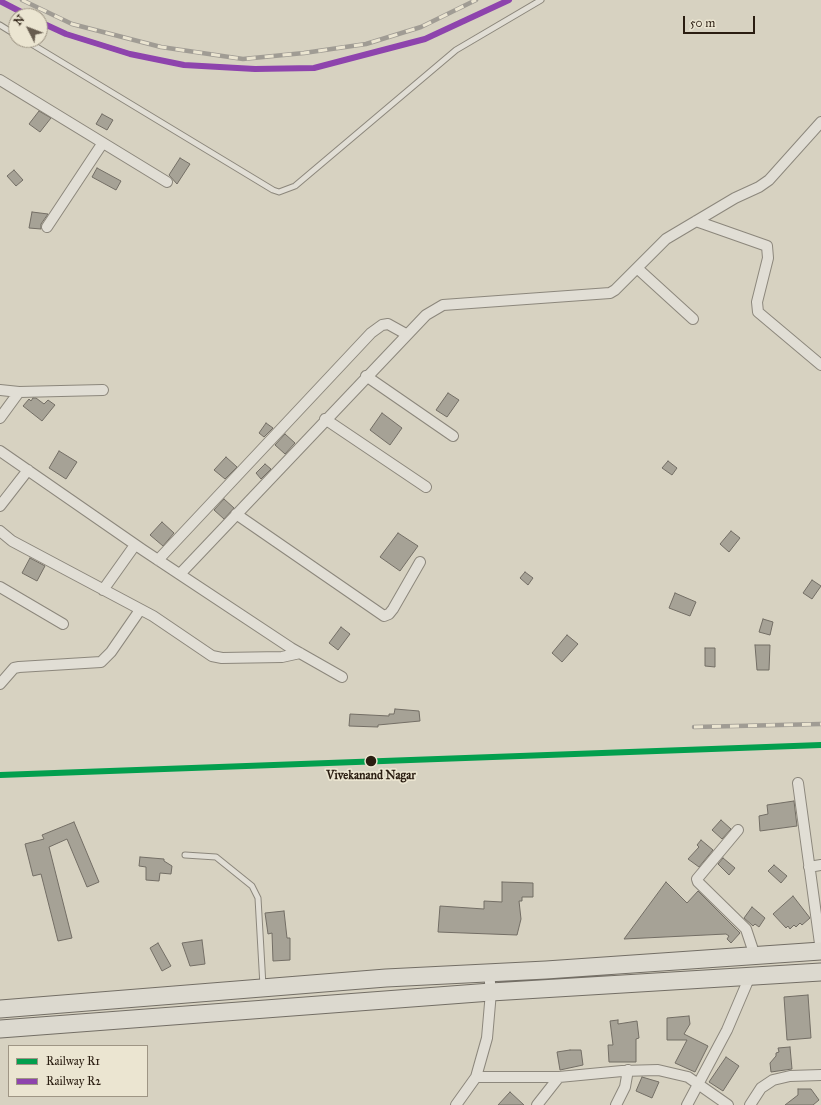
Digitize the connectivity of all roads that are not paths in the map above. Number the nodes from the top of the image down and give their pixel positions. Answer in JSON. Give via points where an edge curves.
{"nodes":[{"id":1,"x":541,"y":0,"type":"edge"},
{"id":2,"x":38,"y":48,"type":"edge"},
{"id":3,"x":0,"y":80,"type":"edge"},
{"id":4,"x":821,"y":122,"type":"edge"},
{"id":5,"x":102,"y":144,"type":"junction"},
{"id":6,"x":167,"y":182,"type":"dead end"},
{"id":7,"x":696,"y":221,"type":"junction"},
{"id":8,"x":48,"y":227,"type":"dead end"},
{"id":9,"x":637,"y":268,"type":"junction"},
{"id":10,"x":693,"y":319,"type":"dead end"},
{"id":11,"x":406,"y":334,"type":"junction"},
{"id":12,"x":821,"y":365,"type":"edge"},
{"id":13,"x":366,"y":376,"type":"junction"},
{"id":14,"x":0,"y":390,"type":"edge"},
{"id":15,"x":103,"y":390,"type":"dead end"},
{"id":16,"x":20,"y":392,"type":"junction"},
{"id":17,"x":0,"y":418,"type":"edge"},
{"id":18,"x":325,"y":419,"type":"junction"},
{"id":19,"x":453,"y":436,"type":"dead end"},
{"id":20,"x":0,"y":451,"type":"edge"},
{"id":21,"x":28,"y":470,"type":"junction"},
{"id":22,"x":426,"y":487,"type":"dead end"},
{"id":23,"x":0,"y":506,"type":"edge"},
{"id":24,"x":236,"y":514,"type":"junction"},
{"id":25,"x":0,"y":531,"type":"edge"},
{"id":26,"x":135,"y":545,"type":"junction"},
{"id":27,"x":158,"y":560,"type":"junction"},
{"id":28,"x":420,"y":562,"type":"dead end"},
{"id":29,"x":180,"y":574,"type":"junction"},
{"id":30,"x":0,"y":587,"type":"edge"},
{"id":31,"x":103,"y":590,"type":"junction"},
{"id":32,"x":140,"y":610,"type":"junction"},
{"id":33,"x":63,"y":624,"type":"dead end"},
{"id":34,"x":300,"y":653,"type":"junction"},
{"id":35,"x":342,"y":677,"type":"dead end"},
{"id":36,"x":0,"y":684,"type":"edge"},
{"id":37,"x":798,"y":783,"type":"dead end"},
{"id":38,"x":738,"y":830,"type":"dead end"},
{"id":39,"x":185,"y":855,"type":"dead end"},
{"id":40,"x":821,"y":865,"type":"edge"},
{"id":41,"x":809,"y":867,"type":"junction"},
{"id":42,"x":821,"y":951,"type":"edge"},
{"id":43,"x":755,"y":956,"type":"junction"},
{"id":44,"x":821,"y":972,"type":"edge"},
{"id":45,"x":489,"y":973,"type":"junction"},
{"id":46,"x":750,"y":976,"type":"junction"},
{"id":47,"x":263,"y":988,"type":"junction"},
{"id":48,"x":491,"y":992,"type":"junction"},
{"id":49,"x":95,"y":1001,"type":"junction"},
{"id":50,"x":0,"y":1009,"type":"edge"},
{"id":51,"x":97,"y":1022,"type":"junction"},
{"id":52,"x":0,"y":1029,"type":"edge"},
{"id":53,"x":628,"y":1070,"type":"junction"},
{"id":54,"x":821,"y":1074,"type":"edge"},
{"id":55,"x":476,"y":1077,"type":"junction"},
{"id":56,"x":558,"y":1077,"type":"junction"},
{"id":57,"x":699,"y":1084,"type":"junction"},
{"id":58,"x":456,"y":1105,"type":"edge"},
{"id":59,"x":537,"y":1105,"type":"edge"},
{"id":60,"x":616,"y":1105,"type":"edge"},
{"id":61,"x":687,"y":1105,"type":"edge"},
{"id":62,"x":728,"y":1105,"type":"edge"},
{"id":63,"x":750,"y":1105,"type":"edge"}],
"edges":[{"from":1,"to":2,"type":"lane","via":[[456,50],[295,186],[279,192]]},
{"from":3,"to":5,"type":"street"},
{"from":4,"to":7,"type":"street","via":[[769,180]]},
{"from":5,"to":6,"type":"street"},
{"from":5,"to":8,"type":"street"},
{"from":7,"to":9,"type":"street","via":[[666,239]]},
{"from":7,"to":12,"type":"street","via":[[767,246],[768,258],[757,302],[758,312]]},
{"from":9,"to":10,"type":"street"},
{"from":9,"to":11,"type":"street","via":[[615,290],[604,294],[443,305],[419,320]]},
{"from":11,"to":13,"type":"street"},
{"from":11,"to":27,"type":"street","via":[[388,324],[382,324],[371,333]]},
{"from":13,"to":18,"type":"street"},
{"from":13,"to":19,"type":"street"},
{"from":14,"to":16,"type":"street"},
{"from":15,"to":16,"type":"street"},
{"from":16,"to":17,"type":"street"},
{"from":18,"to":22,"type":"street"},
{"from":18,"to":24,"type":"street"},
{"from":20,"to":21,"type":"street"},
{"from":21,"to":23,"type":"street"},
{"from":21,"to":26,"type":"street"},
{"from":24,"to":28,"type":"street","via":[[384,616],[393,608]]},
{"from":24,"to":29,"type":"street"},
{"from":25,"to":31,"type":"street","via":[[12,541]]},
{"from":26,"to":27,"type":"street"},
{"from":26,"to":31,"type":"street"},
{"from":27,"to":29,"type":"street"},
{"from":29,"to":34,"type":"street"},
{"from":30,"to":33,"type":"street"},
{"from":31,"to":32,"type":"street"},
{"from":32,"to":34,"type":"street","via":[[212,656],[282,657]]},
{"from":32,"to":36,"type":"street","via":[[101,662],[14,668]]},
{"from":34,"to":35,"type":"street"},
{"from":37,"to":41,"type":"street"},
{"from":38,"to":43,"type":"street","via":[[697,879],[746,929]]},
{"from":39,"to":47,"type":"lane","via":[[216,857],[252,886],[258,898]]},
{"from":40,"to":41,"type":"street"},
{"from":41,"to":42,"type":"street"},
{"from":42,"to":43,"type":"highway"},
{"from":43,"to":45,"type":"highway"},
{"from":44,"to":46,"type":"highway"},
{"from":45,"to":47,"type":"highway"},
{"from":45,"to":48,"type":"street"},
{"from":46,"to":48,"type":"highway"},
{"from":46,"to":57,"type":"street"},
{"from":47,"to":49,"type":"highway"},
{"from":48,"to":51,"type":"highway"},
{"from":48,"to":55,"type":"street","via":[[487,1038]]},
{"from":49,"to":50,"type":"highway"},
{"from":49,"to":51,"type":"highway"},
{"from":51,"to":52,"type":"highway"},
{"from":53,"to":56,"type":"street"},
{"from":53,"to":57,"type":"street","via":[[658,1070],[688,1077]]},
{"from":53,"to":60,"type":"street","via":[[625,1087]]},
{"from":54,"to":63,"type":"street","via":[[773,1080],[761,1088]]},
{"from":55,"to":56,"type":"street"},
{"from":55,"to":58,"type":"street"},
{"from":56,"to":59,"type":"street"},
{"from":57,"to":61,"type":"street"},
{"from":57,"to":62,"type":"street"}]}
